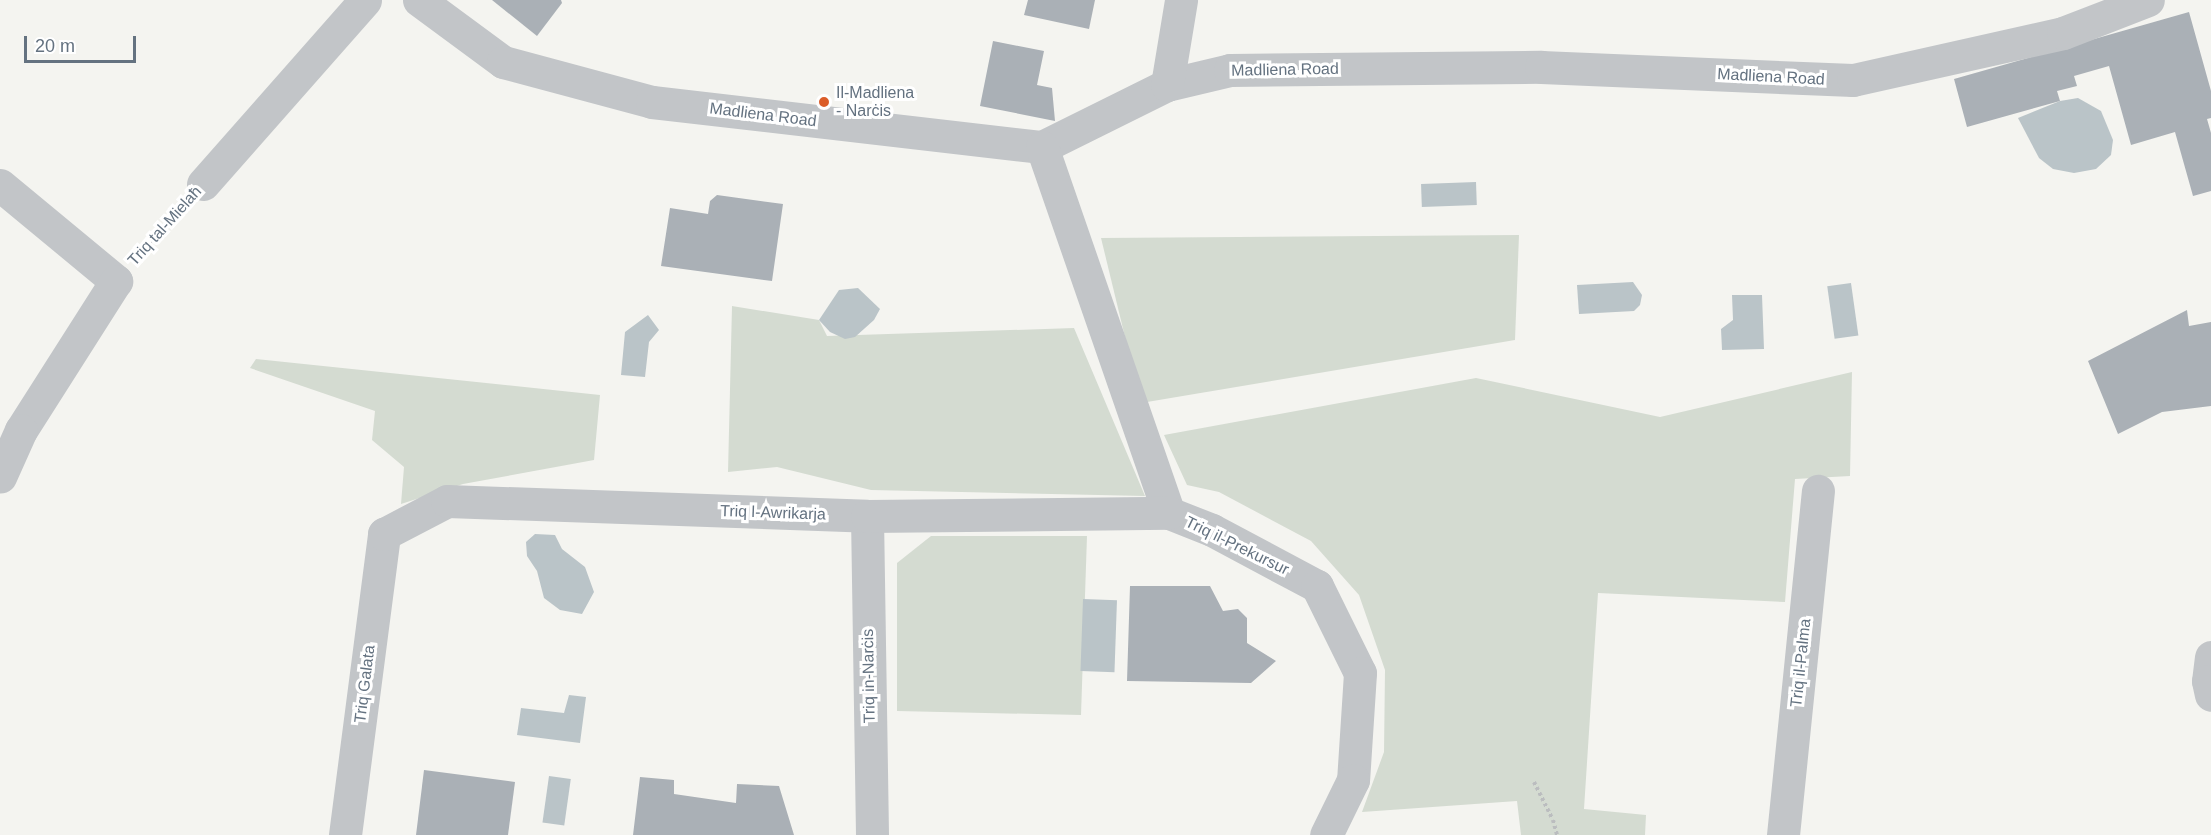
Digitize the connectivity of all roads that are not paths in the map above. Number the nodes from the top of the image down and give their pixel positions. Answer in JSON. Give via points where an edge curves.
{"nodes":[{"id":1,"x":365,"y":0,"type":"edge"},
{"id":2,"x":419,"y":0,"type":"edge"},
{"id":3,"x":1181,"y":0,"type":"edge"},
{"id":4,"x":2148,"y":0,"type":"edge"},
{"id":5,"x":1167,"y":85,"type":"junction"},
{"id":6,"x":1042,"y":147,"type":"junction"},
{"id":7,"x":203,"y":184,"type":"road end"},
{"id":8,"x":0,"y":185,"type":"edge"},
{"id":9,"x":0,"y":477,"type":"edge"},
{"id":10,"x":1818,"y":491,"type":"dead end"},
{"id":11,"x":1169,"y":513,"type":"junction"},
{"id":12,"x":867,"y":516,"type":"junction"},
{"id":13,"x":384,"y":534,"type":"joint"},
{"id":14,"x":2211,"y":657,"type":"edge"},
{"id":15,"x":2211,"y":694,"type":"edge"},
{"id":16,"x":345,"y":835,"type":"edge"},
{"id":17,"x":872,"y":835,"type":"edge"},
{"id":18,"x":1326,"y":835,"type":"edge"},
{"id":19,"x":1783,"y":835,"type":"edge"}],
"edges":[{"from":1,"to":7,"type":"street","name":"Triq tal-Mielaħ"},
{"from":2,"to":6,"type":"street","name":"Madliena Road","via":[[503,62],[652,102]]},
{"from":3,"to":5,"type":"street"},
{"from":4,"to":5,"type":"street","name":"Madliena Road","via":[[2062,33],[1853,80],[1541,67],[1230,70]]},
{"from":5,"to":6,"type":"street","name":"Madliena Road"},
{"from":6,"to":11,"type":"street","name":"Triq il-Prekursur"},
{"from":8,"to":9,"type":"street","name":"Triq tal-Mielaħ","via":[[116,281],[21,430]]},
{"from":10,"to":19,"type":"street","name":"Triq il-Palma"},
{"from":11,"to":12,"type":"street","name":"Triq l-Awrikarja"},
{"from":11,"to":18,"type":"street","name":"Triq il-Prekursur","via":[[1212,530],[1317,586],[1360,673],[1353,780]]},
{"from":12,"to":13,"type":"street","name":"Triq l-Awrikarja","via":[[447,501]]},
{"from":12,"to":17,"type":"street","name":"Triq in-Narċis"},
{"from":13,"to":16,"type":"street","name":"Triq Galata"},
{"from":14,"to":15,"type":"street"}]}
